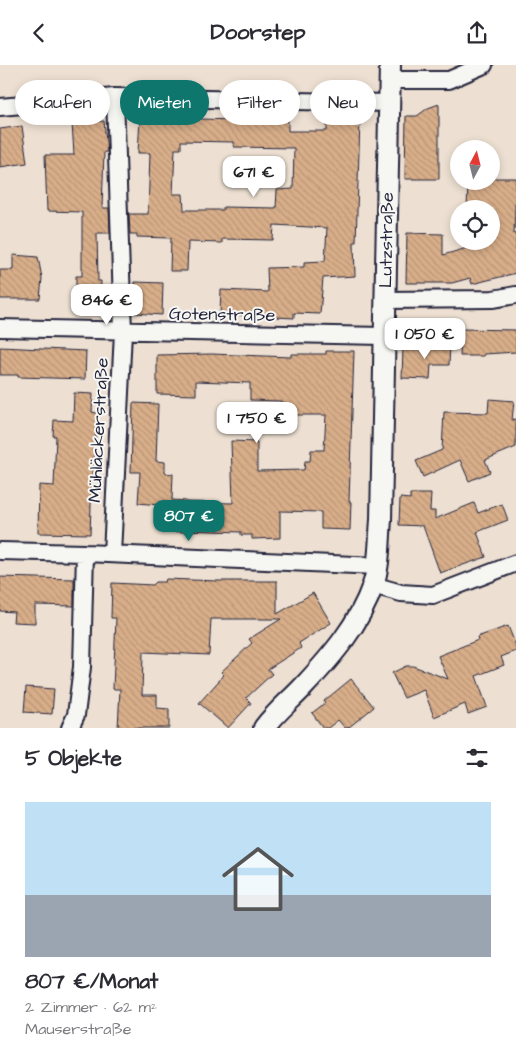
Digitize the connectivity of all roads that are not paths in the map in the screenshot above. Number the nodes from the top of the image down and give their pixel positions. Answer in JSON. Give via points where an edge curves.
{"nodes":[{"id":1,"x":484,"y":65,"type":"edge"},
{"id":2,"x":390,"y":73,"type":"edge"},
{"id":3,"x":115,"y":97,"type":"junction"},
{"id":4,"x":389,"y":103,"type":"junction"},
{"id":5,"x":0,"y":107,"type":"edge"},
{"id":6,"x":516,"y":295,"type":"edge"},
{"id":7,"x":384,"y":300,"type":"junction"},
{"id":8,"x":0,"y":328,"type":"edge"},
{"id":9,"x":123,"y":332,"type":"junction"},
{"id":10,"x":383,"y":337,"type":"junction"},
{"id":11,"x":0,"y":551,"type":"edge"},
{"id":12,"x":85,"y":553,"type":"junction"},
{"id":13,"x":112,"y":554,"type":"junction"},
{"id":14,"x":516,"y":563,"type":"edge"},
{"id":15,"x":375,"y":575,"type":"junction"},
{"id":16,"x":70,"y":728,"type":"edge"},
{"id":17,"x":264,"y":728,"type":"edge"}],
"edges":[{"from":1,"to":2,"type":"street","via":[[449,80]]},
{"from":2,"to":4,"type":"street","name":"Lutzstraße"},
{"from":3,"to":4,"type":"street"},
{"from":3,"to":5,"type":"street"},
{"from":3,"to":9,"type":"street","name":"Mühläckerstraße"},
{"from":4,"to":7,"type":"street","name":"Lutzstraße"},
{"from":6,"to":7,"type":"street","via":[[493,299]]},
{"from":7,"to":10,"type":"street","name":"Lutzstraße"},
{"from":8,"to":9,"type":"street","name":"Gotenstraße"},
{"from":9,"to":10,"type":"street","name":"Gotenstraße"},
{"from":9,"to":13,"type":"street","name":"Mühläckerstraße"},
{"from":10,"to":15,"type":"street","name":"Lutzstraße","via":[[381,521]]},
{"from":11,"to":12,"type":"street"},
{"from":12,"to":13,"type":"street"},
{"from":12,"to":16,"type":"street","via":[[82,667],[76,715]]},
{"from":13,"to":15,"type":"street"},
{"from":14,"to":15,"type":"street","via":[[433,595],[401,593]]},
{"from":15,"to":17,"type":"street","via":[[344,642]]}]}
